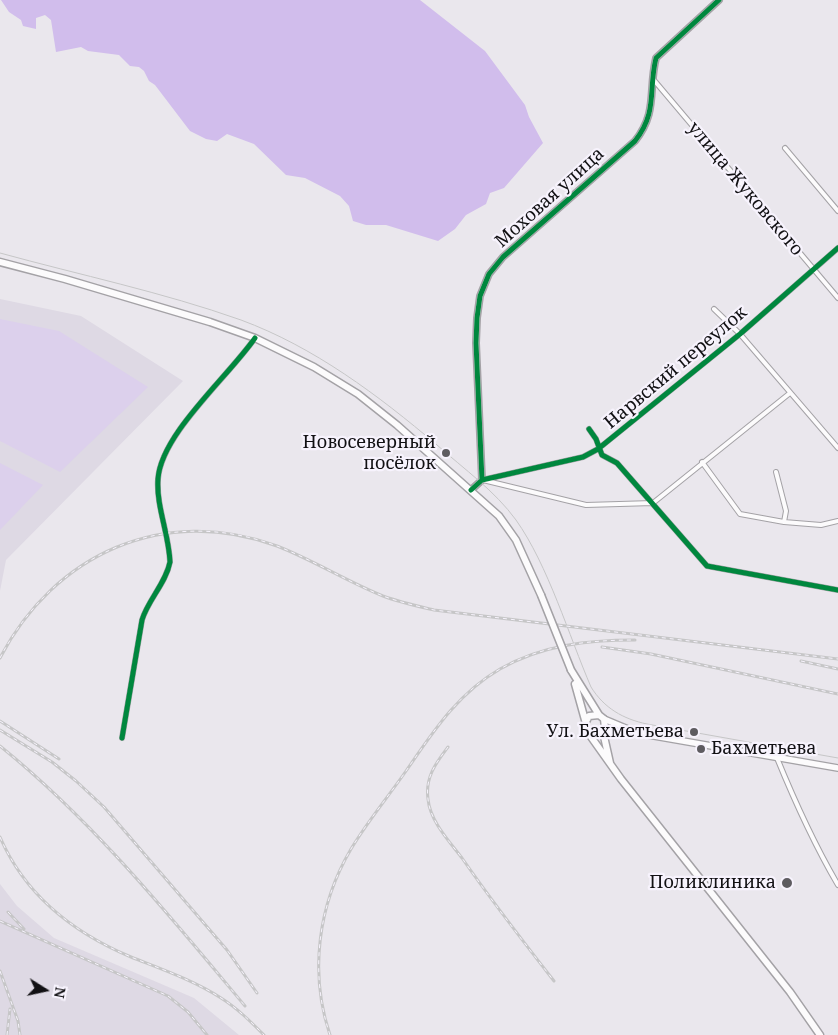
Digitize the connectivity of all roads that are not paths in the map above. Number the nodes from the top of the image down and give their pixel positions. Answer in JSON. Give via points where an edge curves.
{"nodes":[{"id":1,"x":719,"y":0,"type":"edge"},
{"id":2,"x":653,"y":79,"type":"junction"},
{"id":3,"x":785,"y":148,"type":"dead end"},
{"id":4,"x":838,"y":211,"type":"edge"},
{"id":5,"x":838,"y":248,"type":"edge"},
{"id":6,"x":0,"y":262,"type":"edge"},
{"id":7,"x":813,"y":269,"type":"junction"},
{"id":8,"x":838,"y":298,"type":"edge"},
{"id":9,"x":714,"y":309,"type":"dead end"},
{"id":10,"x":740,"y":334,"type":"junction"},
{"id":11,"x":255,"y":338,"type":"junction"},
{"id":12,"x":790,"y":393,"type":"junction"},
{"id":13,"x":588,"y":430,"type":"dead end"},
{"id":14,"x":838,"y":448,"type":"edge"},
{"id":15,"x":598,"y":449,"type":"junction"},
{"id":16,"x":702,"y":462,"type":"junction"},
{"id":17,"x":776,"y":472,"type":"dead end"},
{"id":18,"x":482,"y":480,"type":"junction"},
{"id":19,"x":471,"y":490,"type":"junction"},
{"id":20,"x":653,"y":503,"type":"junction"},
{"id":21,"x":838,"y":521,"type":"edge"},
{"id":22,"x":784,"y":522,"type":"junction"},
{"id":23,"x":838,"y":590,"type":"edge"},
{"id":24,"x":571,"y":670,"type":"junction"},
{"id":25,"x":598,"y":714,"type":"junction"},
{"id":26,"x":585,"y":720,"type":"junction"},
{"id":27,"x":604,"y":720,"type":"junction"},
{"id":28,"x":603,"y":732,"type":"junction"},
{"id":29,"x":636,"y":733,"type":"junction"},
{"id":30,"x":589,"y":734,"type":"junction"},
{"id":31,"x":122,"y":738,"type":"dead end"},
{"id":32,"x":777,"y":758,"type":"junction"},
{"id":33,"x":611,"y":764,"type":"junction"},
{"id":34,"x":838,"y":768,"type":"edge"},
{"id":35,"x":838,"y":885,"type":"edge"},
{"id":36,"x":820,"y":1035,"type":"edge"}],
"edges":[{"from":1,"to":2,"type":"street","name":"Моховая улица","via":[[661,51],[656,58]]},
{"from":2,"to":7,"type":"street","name":"улица Жуковского"},
{"from":2,"to":18,"type":"street","name":"Моховая улица","via":[[650,115],[645,129],[503,257],[489,274],[480,296],[476,334]]},
{"from":3,"to":4,"type":"street"},
{"from":5,"to":7,"type":"street","name":"Нарвский переулок"},
{"from":6,"to":11,"type":"main road","via":[[201,319]]},
{"from":7,"to":8,"type":"street","name":"улица Жуковского"},
{"from":7,"to":10,"type":"street","name":"Нарвский переулок"},
{"from":9,"to":10,"type":"street"},
{"from":10,"to":12,"type":"street"},
{"from":10,"to":15,"type":"street","name":"Нарвский переулок"},
{"from":11,"to":19,"type":"main road","via":[[314,367],[358,394]]},
{"from":11,"to":31,"type":"street","via":[[163,456],[158,481],[169,553],[168,570],[146,606],[142,620]]},
{"from":12,"to":14,"type":"street"},
{"from":12,"to":16,"type":"street"},
{"from":13,"to":15,"type":"street","via":[[596,439]]},
{"from":15,"to":18,"type":"street","name":"Нарвский переулок","via":[[583,457]]},
{"from":15,"to":20,"type":"street","via":[[616,463]]},
{"from":16,"to":20,"type":"street"},
{"from":16,"to":22,"type":"street","via":[[740,514]]},
{"from":17,"to":22,"type":"street","via":[[786,511]]},
{"from":18,"to":19,"type":"street"},
{"from":18,"to":20,"type":"street","via":[[586,505]]},
{"from":19,"to":24,"type":"main road","bridge":true,"via":[[499,516],[516,540]]},
{"from":20,"to":23,"type":"street","via":[[707,566]]},
{"from":21,"to":22,"type":"street","via":[[821,525]]},
{"from":24,"to":25,"type":"main road"},
{"from":24,"to":26,"type":"main road"},
{"from":25,"to":26,"type":"main road"},
{"from":25,"to":27,"type":"main road"},
{"from":26,"to":30,"type":"main road"},
{"from":27,"to":28,"type":"main road"},
{"from":27,"to":29,"type":"main road"},
{"from":28,"to":29,"type":"main road"},
{"from":28,"to":30,"type":"main road"},
{"from":28,"to":33,"type":"main road"},
{"from":29,"to":32,"type":"main road"},
{"from":30,"to":33,"type":"main road"},
{"from":32,"to":34,"type":"main road"},
{"from":32,"to":35,"type":"street","via":[[806,825]]},
{"from":33,"to":36,"type":"main road","via":[[790,992]]}]}
